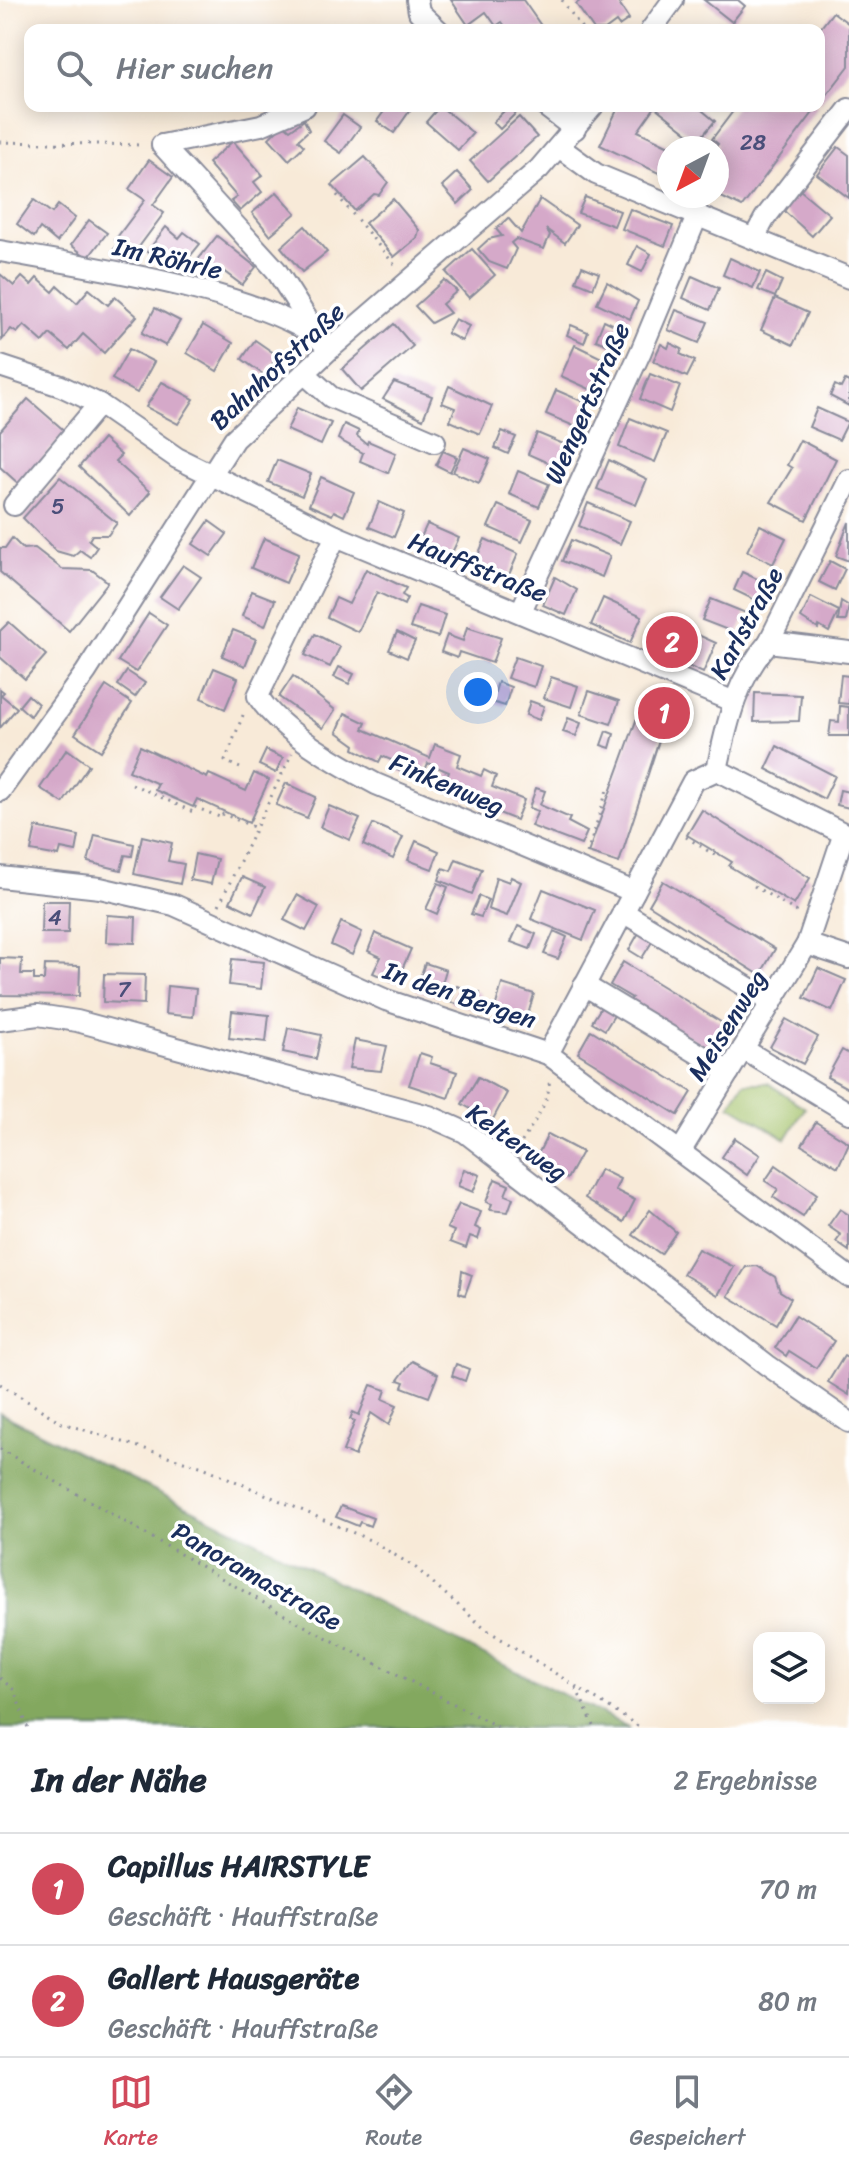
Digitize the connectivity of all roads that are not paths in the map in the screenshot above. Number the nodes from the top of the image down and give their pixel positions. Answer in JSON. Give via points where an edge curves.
{"nodes":[{"id":1,"x":417,"y":0,"type":"edge"},
{"id":2,"x":673,"y":0,"type":"edge"},
{"id":3,"x":432,"y":24,"type":"edge"},
{"id":4,"x":655,"y":24,"type":"edge"},
{"id":5,"x":849,"y":109,"type":"edge"},
{"id":6,"x":291,"y":112,"type":"edge"},
{"id":7,"x":553,"y":112,"type":"edge"},
{"id":8,"x":588,"y":112,"type":"edge"},
{"id":9,"x":575,"y":129,"type":"junction"},
{"id":10,"x":559,"y":147,"type":"junction"},
{"id":11,"x":698,"y":214,"type":"junction"},
{"id":12,"x":754,"y":238,"type":"junction"},
{"id":13,"x":0,"y":251,"type":"edge"},
{"id":14,"x":849,"y":278,"type":"edge"},
{"id":15,"x":324,"y":342,"type":"junction"},
{"id":16,"x":0,"y":366,"type":"edge"},
{"id":17,"x":304,"y":373,"type":"junction"},
{"id":18,"x":99,"y":404,"type":"junction"},
{"id":19,"x":435,"y":442,"type":"dead end"},
{"id":20,"x":208,"y":475,"type":"junction"},
{"id":21,"x":849,"y":480,"type":"edge"},
{"id":22,"x":14,"y":505,"type":"dead end"},
{"id":23,"x":336,"y":536,"type":"junction"},
{"id":24,"x":521,"y":611,"type":"junction"},
{"id":25,"x":769,"y":642,"type":"junction"},
{"id":26,"x":849,"y":652,"type":"edge"},
{"id":27,"x":732,"y":701,"type":"junction"},
{"id":28,"x":717,"y":770,"type":"junction"},
{"id":29,"x":0,"y":791,"type":"edge"},
{"id":30,"x":846,"y":836,"type":"edge"},
{"id":31,"x":0,"y":877,"type":"edge"},
{"id":32,"x":634,"y":892,"type":"junction"},
{"id":33,"x":623,"y":912,"type":"junction"},
{"id":34,"x":807,"y":944,"type":"junction"},
{"id":35,"x":849,"y":958,"type":"edge"},
{"id":36,"x":584,"y":985,"type":"junction"},
{"id":37,"x":772,"y":1002,"type":"junction"},
{"id":38,"x":0,"y":1020,"type":"edge"},
{"id":39,"x":743,"y":1049,"type":"junction"},
{"id":40,"x":544,"y":1063,"type":"junction"},
{"id":41,"x":729,"y":1072,"type":"junction"},
{"id":42,"x":849,"y":1113,"type":"edge"},
{"id":43,"x":680,"y":1152,"type":"junction"},
{"id":44,"x":849,"y":1277,"type":"edge"},
{"id":45,"x":849,"y":1422,"type":"edge"}],
"edges":[{"from":1,"to":3,"type":"street","via":[[419,12]]},
{"from":2,"to":4,"type":"street"},
{"from":5,"to":12,"type":"street"},
{"from":6,"to":15,"type":"street","name":"Im Röhrle","via":[[261,125],[162,145],[276,270]]},
{"from":7,"to":9,"type":"street"},
{"from":8,"to":9,"type":"street","name":"Bahnhofstraße"},
{"from":9,"to":10,"type":"street","name":"Bahnhofstraße"},
{"from":10,"to":11,"type":"street","via":[[596,174]]},
{"from":10,"to":15,"type":"street","name":"Bahnhofstraße","via":[[409,281]]},
{"from":11,"to":12,"type":"street"},
{"from":11,"to":24,"type":"street","name":"Wengertstraße"},
{"from":12,"to":14,"type":"street"},
{"from":13,"to":15,"type":"street","name":"Im Röhrle","via":[[207,293],[278,315]]},
{"from":15,"to":17,"type":"street","name":"Bahnhofstraße"},
{"from":16,"to":18,"type":"street","name":"Hauffstraße"},
{"from":17,"to":19,"type":"street","via":[[331,397]]},
{"from":17,"to":20,"type":"street","name":"Bahnhofstraße","via":[[234,439]]},
{"from":18,"to":20,"type":"street","name":"Hauffstraße"},
{"from":18,"to":22,"type":"street"},
{"from":20,"to":23,"type":"street","name":"Hauffstraße"},
{"from":20,"to":29,"type":"street","name":"Bahnhofstraße","via":[[86,672]]},
{"from":21,"to":25,"type":"street","name":"Karlstraße"},
{"from":23,"to":24,"type":"street","name":"Hauffstraße"},
{"from":23,"to":32,"type":"street","name":"Finkenweg","via":[[258,696],[268,712],[376,784]]},
{"from":24,"to":27,"type":"street","name":"Hauffstraße"},
{"from":25,"to":26,"type":"street"},
{"from":25,"to":27,"type":"street","name":"Karlstraße"},
{"from":27,"to":28,"type":"street","name":"Karlstraße"},
{"from":28,"to":30,"type":"street"},
{"from":28,"to":32,"type":"street","via":[[693,781]]},
{"from":30,"to":34,"type":"street","name":"Meisenweg"},
{"from":31,"to":40,"type":"street","name":"In den Bergen","via":[[100,888],[174,905],[386,1000]]},
{"from":32,"to":33,"type":"street"},
{"from":33,"to":36,"type":"street"},
{"from":33,"to":37,"type":"street"},
{"from":34,"to":35,"type":"street"},
{"from":34,"to":37,"type":"street","name":"Meisenweg"},
{"from":36,"to":40,"type":"street"},
{"from":36,"to":41,"type":"street"},
{"from":37,"to":39,"type":"street","name":"Meisenweg"},
{"from":38,"to":45,"type":"street","name":"Kelterweg","via":[[38,1015],[77,1021],[429,1116],[465,1132]]},
{"from":39,"to":41,"type":"street","name":"Meisenweg"},
{"from":39,"to":42,"type":"street"},
{"from":40,"to":43,"type":"street","name":"In den Bergen"},
{"from":41,"to":43,"type":"street","name":"Meisenweg"},
{"from":43,"to":44,"type":"street","name":"In den Bergen"}]}
